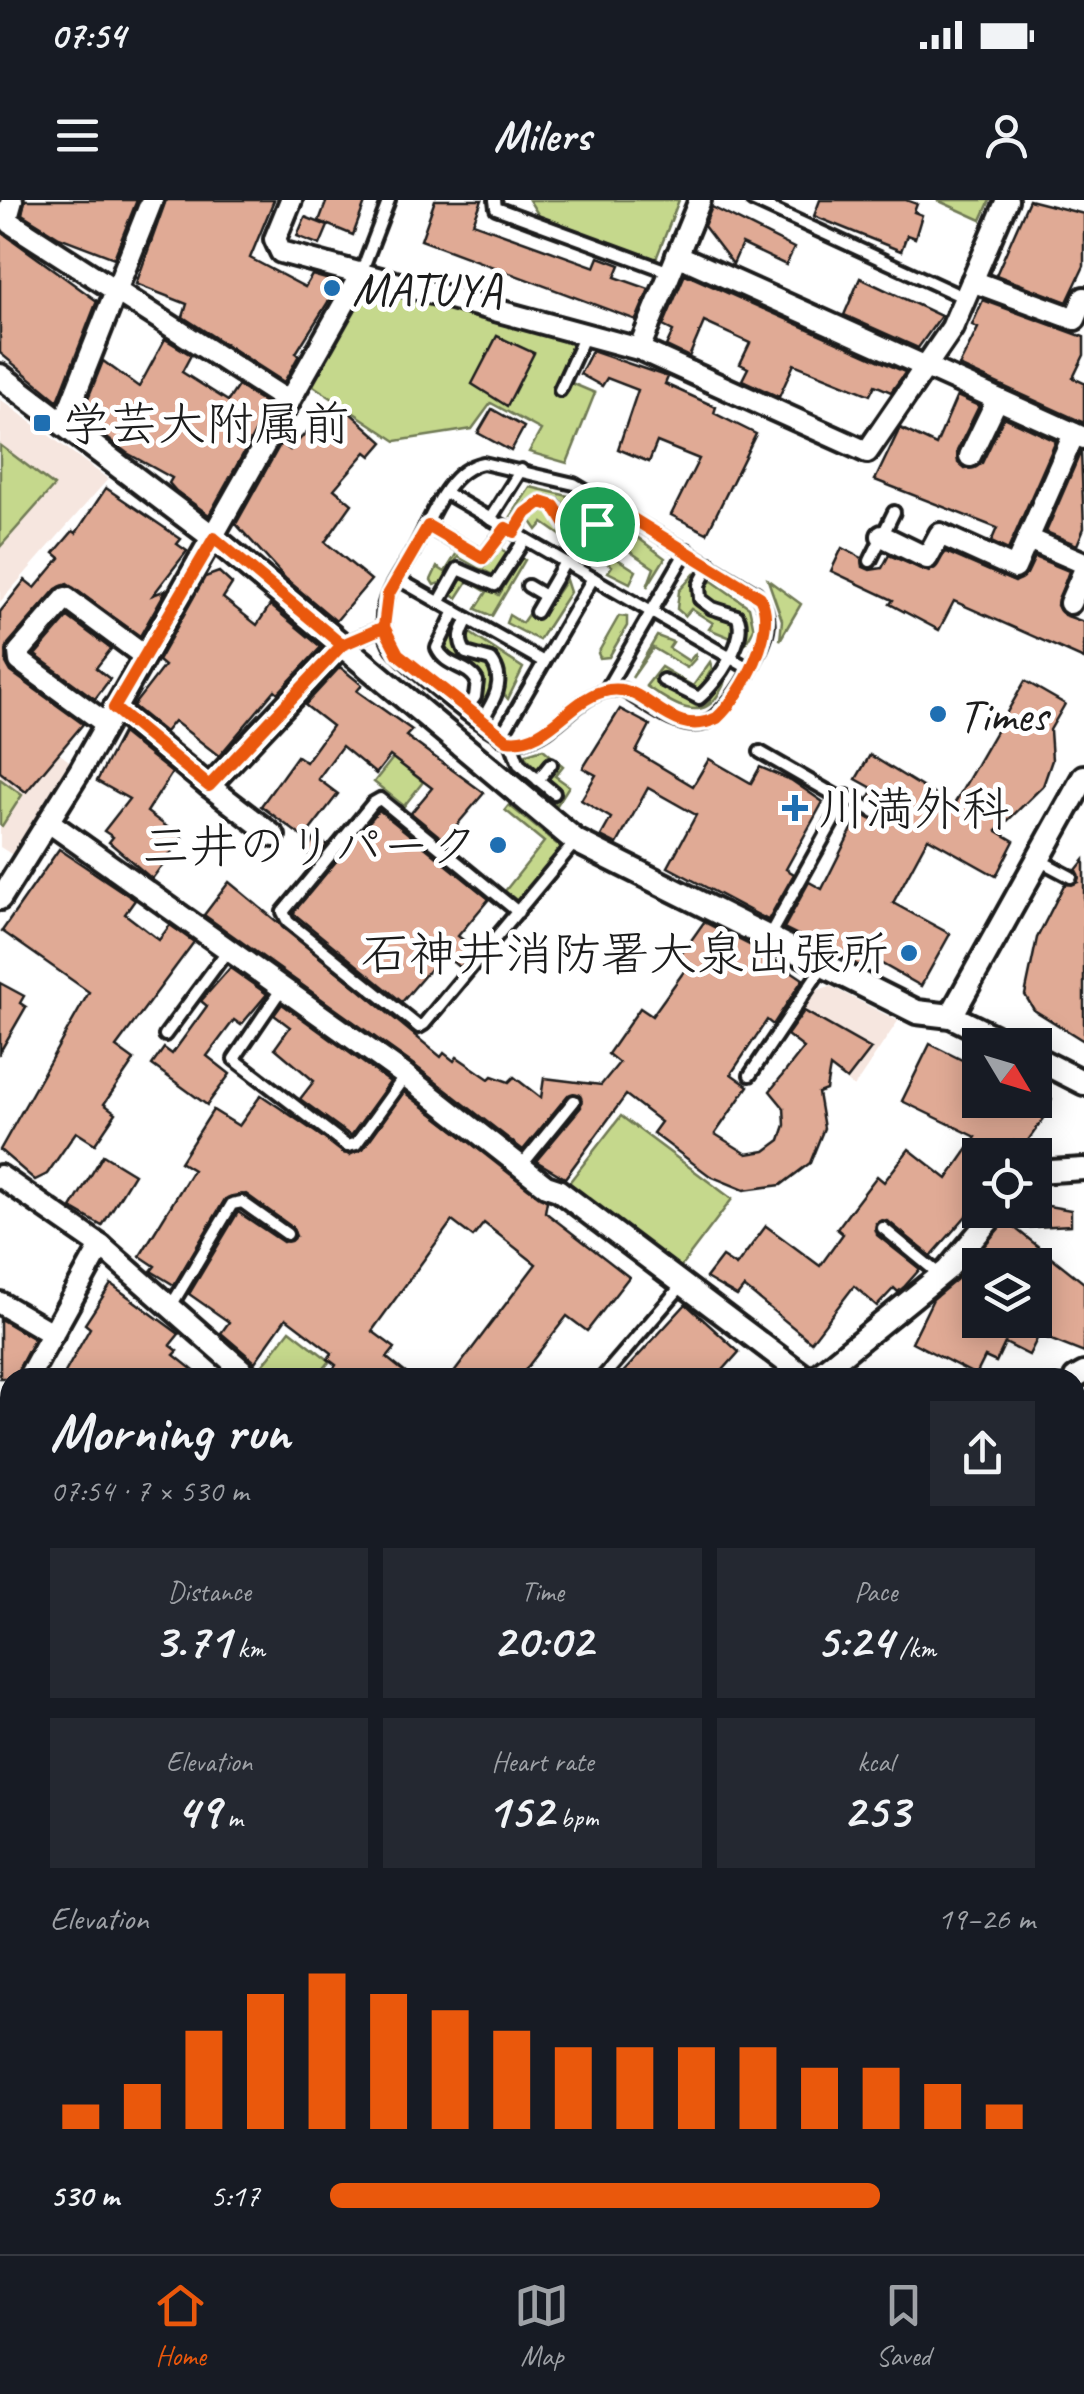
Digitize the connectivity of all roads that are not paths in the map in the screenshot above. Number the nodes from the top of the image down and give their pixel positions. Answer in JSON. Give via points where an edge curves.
{"nodes":[{"id":1,"x":12,"y":200,"type":"edge"},
{"id":2,"x":152,"y":200,"type":"edge"},
{"id":3,"x":290,"y":200,"type":"edge"},
{"id":4,"x":389,"y":200,"type":"edge"},
{"id":5,"x":495,"y":200,"type":"edge"},
{"id":6,"x":700,"y":200,"type":"edge"},
{"id":7,"x":752,"y":200,"type":"edge"},
{"id":8,"x":1008,"y":200,"type":"edge"},
{"id":9,"x":673,"y":264,"type":"junction"},
{"id":10,"x":361,"y":274,"type":"junction"},
{"id":11,"x":118,"y":290,"type":"junction"},
{"id":12,"x":968,"y":290,"type":"junction"},
{"id":13,"x":1084,"y":298,"type":"edge"},
{"id":14,"x":1080,"y":322,"type":"edge"},
{"id":15,"x":585,"y":335,"type":"junction"},
{"id":16,"x":639,"y":349,"type":"junction"},
{"id":17,"x":924,"y":368,"type":"junction"},
{"id":18,"x":0,"y":376,"type":"edge"},
{"id":19,"x":560,"y":390,"type":"dead end"},
{"id":20,"x":997,"y":400,"type":"junction"},
{"id":21,"x":289,"y":402,"type":"junction"},
{"id":22,"x":64,"y":422,"type":"junction"},
{"id":23,"x":1079,"y":436,"type":"edge"},
{"id":24,"x":970,"y":456,"type":"dead end"},
{"id":25,"x":521,"y":470,"type":"junction"},
{"id":26,"x":446,"y":493,"type":"junction"},
{"id":27,"x":609,"y":504,"type":"junction"},
{"id":28,"x":894,"y":512,"type":"dead end"},
{"id":29,"x":490,"y":518,"type":"junction"},
{"id":30,"x":428,"y":526,"type":"junction"},
{"id":31,"x":515,"y":533,"type":"junction"},
{"id":32,"x":882,"y":536,"type":"junction"},
{"id":33,"x":214,"y":538,"type":"junction"},
{"id":34,"x":1031,"y":540,"type":"junction"},
{"id":35,"x":686,"y":550,"type":"junction"},
{"id":36,"x":870,"y":561,"type":"dead end"},
{"id":37,"x":565,"y":562,"type":"junction"},
{"id":38,"x":1084,"y":562,"type":"edge"},
{"id":39,"x":710,"y":564,"type":"junction"},
{"id":40,"x":1084,"y":571,"type":"edge"},
{"id":41,"x":592,"y":578,"type":"junction"},
{"id":42,"x":398,"y":579,"type":"junction"},
{"id":43,"x":528,"y":586,"type":"dead end"},
{"id":44,"x":545,"y":596,"type":"junction"},
{"id":45,"x":439,"y":603,"type":"junction"},
{"id":46,"x":1070,"y":603,"type":"dead end"},
{"id":47,"x":454,"y":612,"type":"junction"},
{"id":48,"x":536,"y":612,"type":"dead end"},
{"id":49,"x":651,"y":612,"type":"junction"},
{"id":50,"x":468,"y":619,"type":"junction"},
{"id":51,"x":384,"y":627,"type":"junction"},
{"id":52,"x":342,"y":645,"type":"junction"},
{"id":53,"x":143,"y":655,"type":"junction"},
{"id":54,"x":728,"y":657,"type":"junction"},
{"id":55,"x":544,"y":662,"type":"junction"},
{"id":56,"x":748,"y":668,"type":"junction"},
{"id":57,"x":662,"y":680,"type":"dead end"},
{"id":58,"x":606,"y":690,"type":"junction"},
{"id":59,"x":495,"y":697,"type":"junction"},
{"id":60,"x":465,"y":710,"type":"junction"},
{"id":61,"x":516,"y":711,"type":"junction"},
{"id":62,"x":109,"y":715,"type":"junction"},
{"id":63,"x":480,"y":722,"type":"junction"},
{"id":64,"x":505,"y":739,"type":"junction"},
{"id":65,"x":760,"y":752,"type":"dead end"},
{"id":66,"x":551,"y":764,"type":"dead end"},
{"id":67,"x":1084,"y":777,"type":"edge"},
{"id":68,"x":538,"y":780,"type":"junction"},
{"id":69,"x":209,"y":786,"type":"junction"},
{"id":70,"x":554,"y":793,"type":"dead end"},
{"id":71,"x":845,"y":801,"type":"junction"},
{"id":72,"x":880,"y":815,"type":"dead end"},
{"id":73,"x":49,"y":822,"type":"junction"},
{"id":74,"x":274,"y":836,"type":"dead end"},
{"id":75,"x":576,"y":841,"type":"junction"},
{"id":76,"x":1038,"y":859,"type":"junction"},
{"id":77,"x":1070,"y":877,"type":"dead end"},
{"id":78,"x":0,"y":899,"type":"edge"},
{"id":79,"x":518,"y":912,"type":"junction"},
{"id":80,"x":767,"y":939,"type":"junction"},
{"id":81,"x":228,"y":949,"type":"junction"},
{"id":82,"x":823,"y":966,"type":"junction"},
{"id":83,"x":282,"y":988,"type":"junction"},
{"id":84,"x":951,"y":1016,"type":"junction"},
{"id":85,"x":975,"y":1028,"type":"edge"},
{"id":86,"x":165,"y":1035,"type":"dead end"},
{"id":87,"x":1052,"y":1067,"type":"edge"},
{"id":88,"x":750,"y":1075,"type":"dead end"},
{"id":89,"x":406,"y":1076,"type":"junction"},
{"id":90,"x":1084,"y":1084,"type":"edge"},
{"id":91,"x":574,"y":1101,"type":"dead end"},
{"id":92,"x":521,"y":1166,"type":"junction"},
{"id":93,"x":1084,"y":1168,"type":"edge"},
{"id":94,"x":1052,"y":1171,"type":"edge"},
{"id":95,"x":0,"y":1176,"type":"edge"},
{"id":96,"x":883,"y":1228,"type":"dead end"},
{"id":97,"x":982,"y":1228,"type":"edge"},
{"id":98,"x":288,"y":1234,"type":"dead end"},
{"id":99,"x":101,"y":1246,"type":"junction"},
{"id":100,"x":941,"y":1276,"type":"junction"},
{"id":101,"x":683,"y":1284,"type":"junction"},
{"id":102,"x":0,"y":1303,"type":"edge"},
{"id":103,"x":171,"y":1306,"type":"junction"},
{"id":104,"x":53,"y":1334,"type":"junction"},
{"id":105,"x":34,"y":1368,"type":"edge"},
{"id":106,"x":241,"y":1368,"type":"edge"},
{"id":107,"x":611,"y":1368,"type":"edge"},
{"id":108,"x":796,"y":1368,"type":"edge"},
{"id":109,"x":823,"y":1368,"type":"edge"}],
"edges":[{"from":1,"to":11,"type":"street","via":[[6,218],[11,224]]},
{"from":2,"to":11,"type":"street"},
{"from":3,"to":10,"type":"street","via":[[276,247]]},
{"from":4,"to":10,"type":"lane"},
{"from":5,"to":9,"type":"lane","via":[[496,208]]},
{"from":6,"to":9,"type":"street"},
{"from":7,"to":12,"type":"lane"},
{"from":8,"to":12,"type":"street"},
{"from":9,"to":16,"type":"street"},
{"from":9,"to":17,"type":"street"},
{"from":10,"to":15,"type":"street"},
{"from":10,"to":21,"type":"street"},
{"from":11,"to":21,"type":"street"},
{"from":11,"to":22,"type":"street"},
{"from":12,"to":14,"type":"street"},
{"from":12,"to":17,"type":"street"},
{"from":13,"to":14,"type":"street"},
{"from":15,"to":16,"type":"street"},
{"from":15,"to":19,"type":"lane"},
{"from":16,"to":17,"type":"street","via":[[867,452]]},
{"from":17,"to":20,"type":"street"},
{"from":18,"to":22,"type":"street"},
{"from":20,"to":23,"type":"street"},
{"from":20,"to":24,"type":"street"},
{"from":21,"to":33,"type":"street"},
{"from":22,"to":33,"type":"street"},
{"from":23,"to":34,"type":"street"},
{"from":25,"to":26,"type":"lane","via":[[478,464],[461,472]]},
{"from":25,"to":27,"type":"lane","via":[[569,482]]},
{"from":25,"to":29,"type":"lane"},
{"from":26,"to":29,"type":"lane"},
{"from":26,"to":30,"type":"lane"},
{"from":27,"to":31,"type":"lane","via":[[597,524],[577,532],[554,506],[541,502]]},
{"from":27,"to":35,"type":"lane"},
{"from":28,"to":32,"type":"lane"},
{"from":29,"to":31,"type":"lane"},
{"from":30,"to":31,"type":"lane","via":[[483,558]]},
{"from":30,"to":42,"type":"lane"},
{"from":31,"to":37,"type":"lane"},
{"from":31,"to":45,"type":"lane","via":[[499,582],[458,570]]},
{"from":32,"to":34,"type":"street","via":[[927,558],[940,534],[1015,568]]},
{"from":32,"to":36,"type":"lane"},
{"from":33,"to":52,"type":"street"},
{"from":33,"to":53,"type":"street"},
{"from":34,"to":38,"type":"street"},
{"from":35,"to":39,"type":"lane"},
{"from":35,"to":49,"type":"lane"},
{"from":37,"to":41,"type":"lane"},
{"from":37,"to":44,"type":"lane"},
{"from":39,"to":54,"type":"lane","via":[[698,585],[700,599],[732,612],[742,626]]},
{"from":39,"to":56,"type":"lane","via":[[753,590],[766,608],[766,635]]},
{"from":40,"to":46,"type":"street"},
{"from":41,"to":49,"type":"lane"},
{"from":41,"to":55,"type":"lane"},
{"from":42,"to":45,"type":"lane"},
{"from":42,"to":51,"type":"lane","via":[[385,604]]},
{"from":43,"to":44,"type":"lane"},
{"from":44,"to":48,"type":"lane"},
{"from":45,"to":47,"type":"lane"},
{"from":47,"to":50,"type":"lane"},
{"from":47,"to":60,"type":"lane","via":[[438,648],[444,660],[477,682]]},
{"from":49,"to":54,"type":"lane"},
{"from":49,"to":58,"type":"lane"},
{"from":50,"to":55,"type":"lane"},
{"from":50,"to":59,"type":"lane","via":[[462,647],[497,668]]},
{"from":51,"to":52,"type":"lane"},
{"from":51,"to":60,"type":"lane","via":[[393,648]]},
{"from":52,"to":69,"type":"street"},
{"from":52,"to":75,"type":"street"},
{"from":53,"to":62,"type":"street"},
{"from":53,"to":62,"type":"street","via":[[66,598],[18,652],[20,661]]},
{"from":54,"to":56,"type":"lane"},
{"from":54,"to":57,"type":"lane","via":[[698,698]]},
{"from":55,"to":61,"type":"lane"},
{"from":56,"to":58,"type":"lane","via":[[725,710],[704,724],[684,723],[623,690]]},
{"from":58,"to":64,"type":"lane","via":[[534,738]]},
{"from":59,"to":61,"type":"lane"},
{"from":59,"to":63,"type":"lane"},
{"from":60,"to":63,"type":"lane"},
{"from":61,"to":64,"type":"lane"},
{"from":62,"to":69,"type":"street"},
{"from":62,"to":73,"type":"street"},
{"from":63,"to":64,"type":"lane"},
{"from":64,"to":68,"type":"lane"},
{"from":65,"to":71,"type":"lane"},
{"from":66,"to":68,"type":"lane"},
{"from":67,"to":76,"type":"street"},
{"from":68,"to":70,"type":"lane"},
{"from":69,"to":74,"type":"street"},
{"from":71,"to":72,"type":"lane","via":[[848,796]]},
{"from":71,"to":80,"type":"lane"},
{"from":73,"to":78,"type":"street"},
{"from":73,"to":81,"type":"street"},
{"from":75,"to":79,"type":"lane"},
{"from":75,"to":80,"type":"street"},
{"from":76,"to":77,"type":"lane"},
{"from":76,"to":84,"type":"street"},
{"from":79,"to":79,"type":"lane","via":[[380,799],[283,912],[419,1027]]},
{"from":80,"to":82,"type":"street"},
{"from":81,"to":83,"type":"street"},
{"from":81,"to":86,"type":"lane"},
{"from":82,"to":84,"type":"street","via":[[916,1012]]},
{"from":82,"to":88,"type":"lane"},
{"from":83,"to":89,"type":"street"},
{"from":83,"to":89,"type":"lane","via":[[234,1059],[346,1146],[356,1144]]},
{"from":84,"to":85,"type":"street"},
{"from":87,"to":90,"type":"street"},
{"from":89,"to":92,"type":"street"},
{"from":91,"to":92,"type":"lane"},
{"from":92,"to":101,"type":"street"},
{"from":93,"to":94,"type":"street"},
{"from":95,"to":99,"type":"street"},
{"from":96,"to":100,"type":"lane"},
{"from":97,"to":100,"type":"street"},
{"from":98,"to":103,"type":"lane","via":[[242,1202],[232,1204]]},
{"from":99,"to":103,"type":"street"},
{"from":99,"to":104,"type":"street"},
{"from":100,"to":109,"type":"street"},
{"from":101,"to":107,"type":"lane"},
{"from":101,"to":108,"type":"street"},
{"from":102,"to":104,"type":"street"},
{"from":103,"to":106,"type":"street"},
{"from":104,"to":105,"type":"street"}]}
